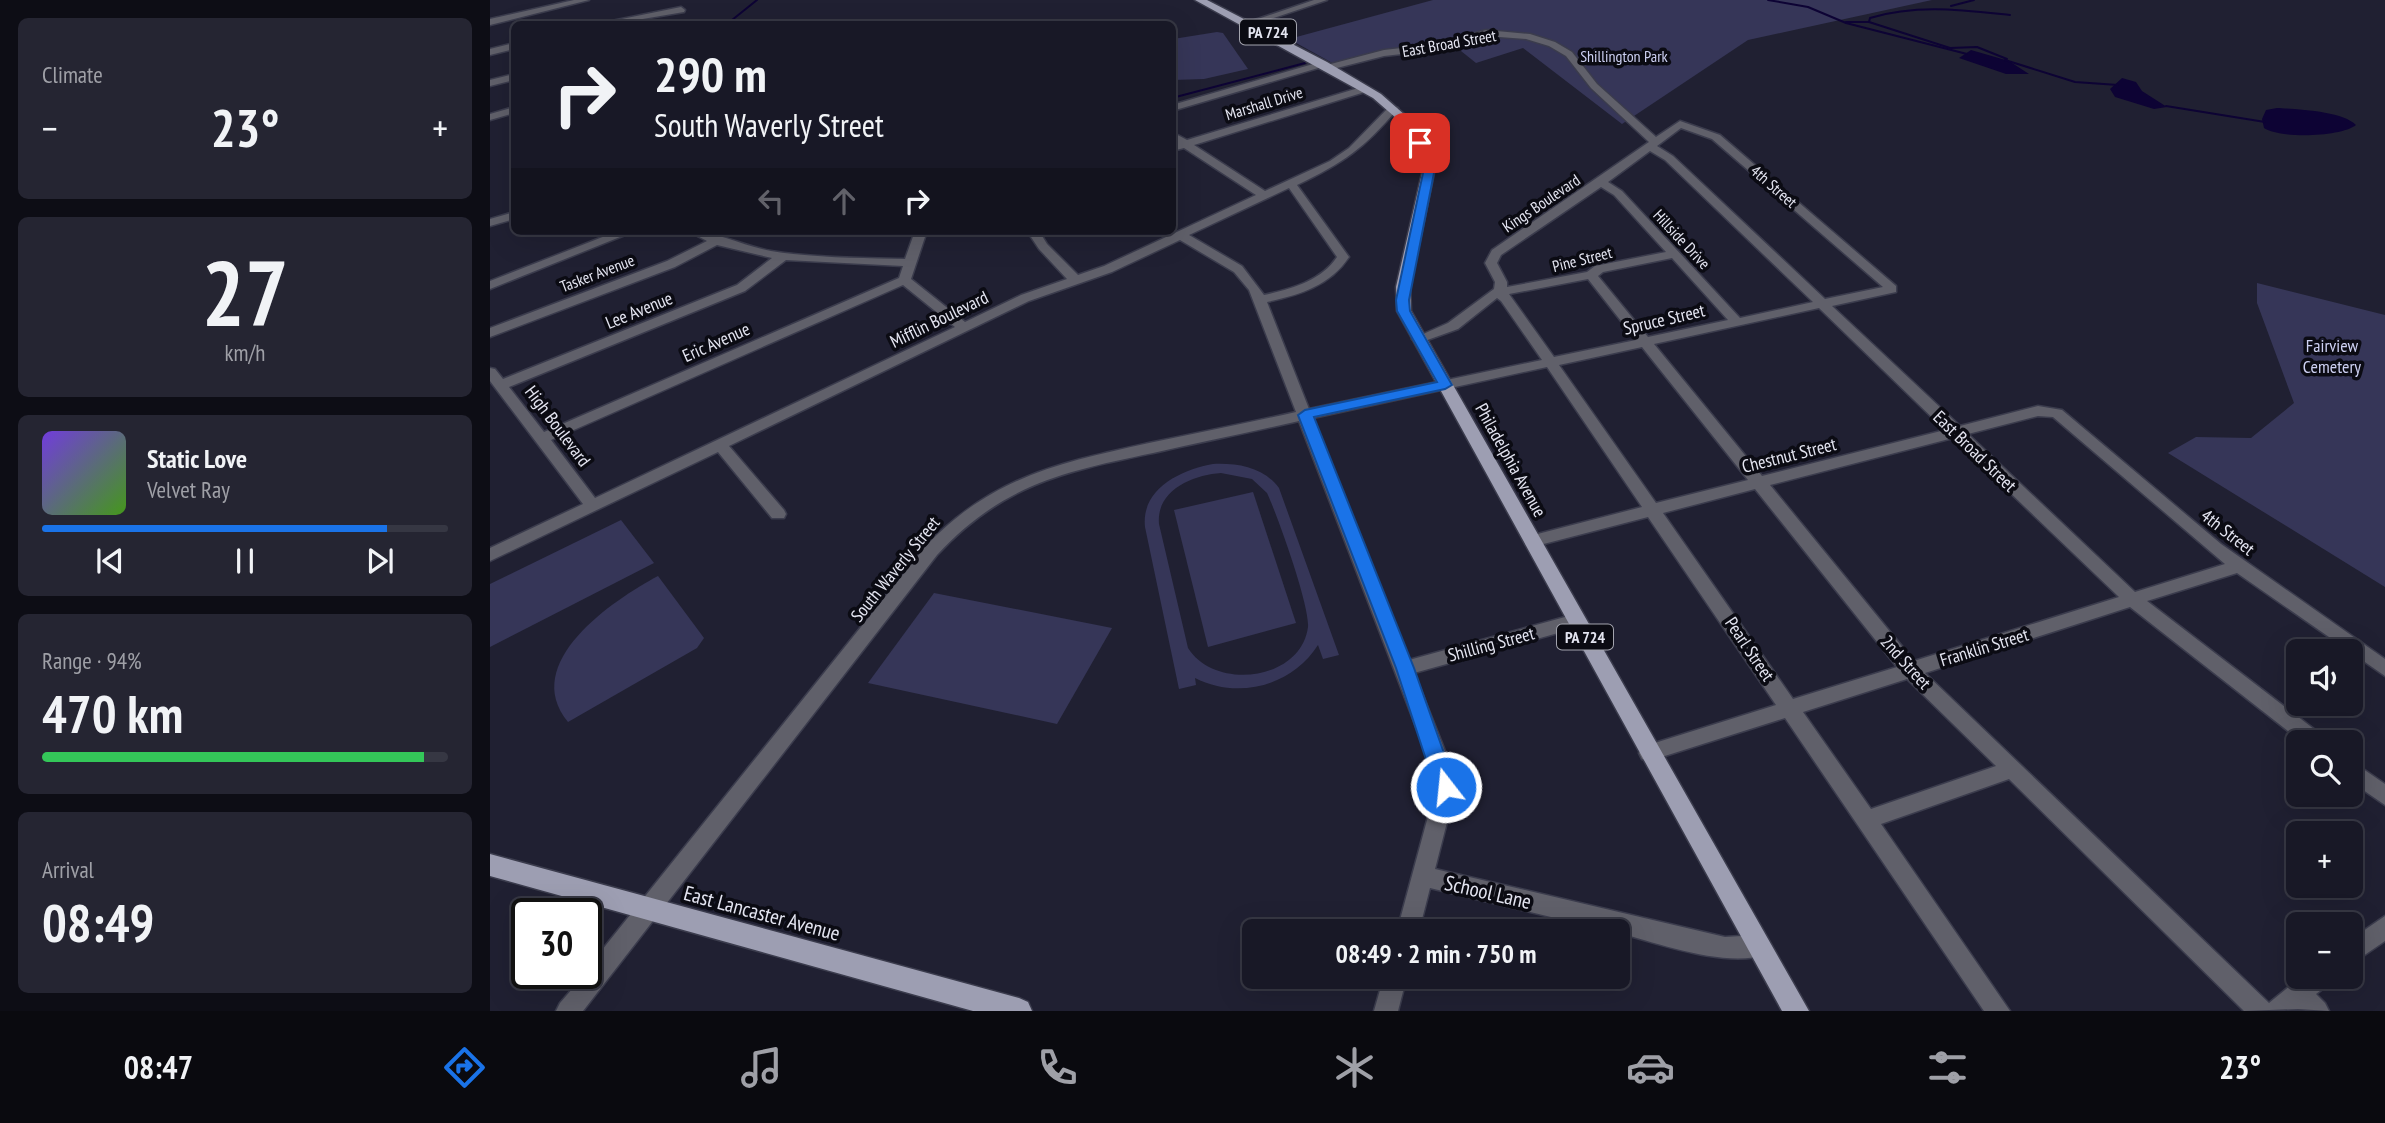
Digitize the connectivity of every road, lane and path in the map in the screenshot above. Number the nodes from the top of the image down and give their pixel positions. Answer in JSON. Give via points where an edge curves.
{"nodes":[{"id":1,"x":585,"y":0,"type":"edge"},
{"id":2,"x":685,"y":0,"type":"edge"},
{"id":3,"x":1200,"y":0,"type":"edge"},
{"id":4,"x":1296,"y":0,"type":"edge"},
{"id":5,"x":1323,"y":0,"type":"edge"},
{"id":6,"x":1309,"y":4,"type":"junction"},
{"id":7,"x":681,"y":10,"type":"junction"},
{"id":8,"x":618,"y":21,"type":"edge"},
{"id":9,"x":677,"y":21,"type":"dead end"},
{"id":10,"x":490,"y":22,"type":"edge"},
{"id":11,"x":1250,"y":23,"type":"junction"},
{"id":12,"x":511,"y":47,"type":"edge"},
{"id":13,"x":490,"y":52,"type":"edge"},
{"id":14,"x":1326,"y":65,"type":"junction"},
{"id":15,"x":511,"y":78,"type":"edge"},
{"id":16,"x":490,"y":83,"type":"edge"},
{"id":17,"x":1365,"y":89,"type":"junction"},
{"id":18,"x":1176,"y":107,"type":"edge"},
{"id":19,"x":1393,"y":108,"type":"junction"},
{"id":20,"x":511,"y":111,"type":"edge"},
{"id":21,"x":490,"y":117,"type":"edge"},
{"id":22,"x":1680,"y":124,"type":"joint"},
{"id":23,"x":1176,"y":138,"type":"edge"},
{"id":24,"x":1652,"y":143,"type":"junction"},
{"id":25,"x":1184,"y":144,"type":"junction"},
{"id":26,"x":1176,"y":147,"type":"edge"},
{"id":27,"x":1601,"y":182,"type":"junction"},
{"id":28,"x":1291,"y":184,"type":"junction"},
{"id":29,"x":1265,"y":196,"type":"junction"},
{"id":30,"x":511,"y":216,"type":"edge"},
{"id":31,"x":490,"y":223,"type":"edge"},
{"id":32,"x":618,"y":235,"type":"edge"},
{"id":33,"x":702,"y":235,"type":"edge"},
{"id":34,"x":920,"y":235,"type":"edge"},
{"id":35,"x":1035,"y":235,"type":"edge"},
{"id":36,"x":1164,"y":235,"type":"edge"},
{"id":37,"x":1175,"y":239,"type":"junction"},
{"id":38,"x":715,"y":241,"type":"junction"},
{"id":39,"x":1675,"y":254,"type":"junction"},
{"id":40,"x":782,"y":257,"type":"junction"},
{"id":41,"x":910,"y":263,"type":"junction"},
{"id":42,"x":1591,"y":275,"type":"junction"},
{"id":43,"x":904,"y":280,"type":"junction"},
{"id":44,"x":1075,"y":281,"type":"junction"},
{"id":45,"x":491,"y":282,"type":"edge"},
{"id":46,"x":1892,"y":289,"type":"joint"},
{"id":47,"x":1496,"y":293,"type":"junction"},
{"id":48,"x":1258,"y":300,"type":"junction"},
{"id":49,"x":1821,"y":304,"type":"junction"},
{"id":50,"x":1736,"y":321,"type":"junction"},
{"id":51,"x":965,"y":328,"type":"junction"},
{"id":52,"x":490,"y":333,"type":"edge"},
{"id":53,"x":1419,"y":339,"type":"junction"},
{"id":54,"x":1644,"y":341,"type":"junction"},
{"id":55,"x":1550,"y":362,"type":"junction"},
{"id":56,"x":490,"y":372,"type":"edge"},
{"id":57,"x":502,"y":385,"type":"junction"},
{"id":58,"x":1445,"y":385,"type":"junction"},
{"id":59,"x":2057,"y":413,"type":"joint"},
{"id":60,"x":1305,"y":415,"type":"junction"},
{"id":61,"x":1955,"y":432,"type":"junction"},
{"id":62,"x":543,"y":438,"type":"junction"},
{"id":63,"x":720,"y":445,"type":"junction"},
{"id":64,"x":1758,"y":483,"type":"junction"},
{"id":65,"x":593,"y":506,"type":"junction"},
{"id":66,"x":1654,"y":510,"type":"junction"},
{"id":67,"x":778,"y":514,"type":"dead end"},
{"id":68,"x":1532,"y":541,"type":"junction"},
{"id":69,"x":490,"y":555,"type":"edge"},
{"id":70,"x":2238,"y":566,"type":"junction"},
{"id":71,"x":2133,"y":600,"type":"junction"},
{"id":72,"x":1576,"y":621,"type":"junction"},
{"id":73,"x":1405,"y":668,"type":"junction"},
{"id":74,"x":2385,"y":669,"type":"edge"},
{"id":75,"x":1910,"y":670,"type":"junction"},
{"id":76,"x":1790,"y":708,"type":"junction"},
{"id":77,"x":2301,"y":730,"type":"edge"},
{"id":78,"x":1649,"y":753,"type":"junction"},
{"id":79,"x":2012,"y":769,"type":"junction"},
{"id":80,"x":2363,"y":779,"type":"edge"},
{"id":81,"x":2385,"y":796,"type":"edge"},
{"id":82,"x":1867,"y":820,"type":"junction"},
{"id":83,"x":490,"y":864,"type":"edge"},
{"id":84,"x":1423,"y":876,"type":"junction"},
{"id":85,"x":648,"y":909,"type":"junction"},
{"id":86,"x":1411,"y":919,"type":"edge"},
{"id":87,"x":2385,"y":927,"type":"edge"},
{"id":88,"x":2363,"y":944,"type":"edge"},
{"id":89,"x":1758,"y":946,"type":"junction"},
{"id":90,"x":1392,"y":989,"type":"edge"},
{"id":91,"x":2305,"y":989,"type":"edge"},
{"id":92,"x":2299,"y":994,"type":"junction"},
{"id":93,"x":980,"y":1006,"type":"edge"},
{"id":94,"x":568,"y":1011,"type":"edge"},
{"id":95,"x":1019,"y":1011,"type":"edge"},
{"id":96,"x":1386,"y":1011,"type":"edge"},
{"id":97,"x":1796,"y":1011,"type":"edge"},
{"id":98,"x":1998,"y":1011,"type":"edge"},
{"id":99,"x":2261,"y":1011,"type":"edge"},
{"id":100,"x":2277,"y":1011,"type":"edge"},
{"id":101,"x":2318,"y":1011,"type":"edge"}],
"edges":[{"from":1,"to":10,"type":"street"},
{"from":2,"to":7,"type":"street"},
{"from":3,"to":11,"type":"main road","name":"Philadelphia Avenue","number":"PA 724"},
{"from":4,"to":6,"type":"street"},
{"from":5,"to":6,"type":"street"},
{"from":6,"to":11,"type":"street"},
{"from":7,"to":8,"type":"street"},
{"from":7,"to":9,"type":"street"},
{"from":11,"to":14,"type":"main road","name":"Philadelphia Avenue","number":"PA 724"},
{"from":12,"to":13,"type":"street"},
{"from":14,"to":17,"type":"main road","name":"Philadelphia Avenue","number":"PA 724"},
{"from":14,"to":18,"type":"street","name":"East Broad Street"},
{"from":14,"to":24,"type":"street","name":"East Broad Street","via":[[1438,47],[1486,33],[1527,36],[1569,54],[1594,86]]},
{"from":15,"to":16,"type":"street"},
{"from":17,"to":19,"type":"main road","name":"Philadelphia Avenue","number":"PA 724"},
{"from":17,"to":25,"type":"street","name":"Marshall Drive"},
{"from":19,"to":28,"type":"street","name":"Mifflin Boulevard","via":[[1344,157]]},
{"from":19,"to":53,"type":"main road","name":"Philadelphia Avenue","number":"PA 724","via":[[1416,130],[1428,173],[1402,300]]},
{"from":20,"to":21,"type":"street"},
{"from":22,"to":24,"type":"street","name":"Kings Boulevard"},
{"from":22,"to":46,"type":"street","name":"4th Street","via":[[1717,137]]},
{"from":23,"to":25,"type":"street"},
{"from":24,"to":27,"type":"street","name":"Kings Boulevard"},
{"from":24,"to":49,"type":"street","name":"East Broad Street"},
{"from":25,"to":26,"type":"street","name":"Marshall Drive"},
{"from":25,"to":29,"type":"street"},
{"from":27,"to":39,"type":"street","name":"Hillside Drive","via":[[1618,193]]},
{"from":27,"to":47,"type":"street","name":"Kings Boulevard","via":[[1496,253],[1491,263],[1502,285]]},
{"from":28,"to":29,"type":"street","name":"Mifflin Boulevard"},
{"from":28,"to":48,"type":"street","via":[[1343,257],[1335,270],[1308,285]]},
{"from":29,"to":37,"type":"street","name":"Mifflin Boulevard"},
{"from":30,"to":31,"type":"street"},
{"from":32,"to":45,"type":"street"},
{"from":33,"to":38,"type":"street"},
{"from":34,"to":41,"type":"street"},
{"from":35,"to":44,"type":"street","via":[[1041,248],[1067,266]]},
{"from":36,"to":37,"type":"street"},
{"from":37,"to":44,"type":"street","name":"Mifflin Boulevard"},
{"from":37,"to":48,"type":"street","via":[[1242,272]]},
{"from":38,"to":40,"type":"street"},
{"from":38,"to":52,"type":"street","name":"Tasker Avenue","via":[[671,264]]},
{"from":39,"to":42,"type":"street","name":"Pine Street","via":[[1599,269]]},
{"from":39,"to":50,"type":"street","name":"Hillside Drive"},
{"from":40,"to":41,"type":"street"},
{"from":40,"to":57,"type":"street","name":"Lee Avenue","via":[[741,288]]},
{"from":41,"to":43,"type":"street"},
{"from":42,"to":47,"type":"street","name":"Pine Street"},
{"from":42,"to":54,"type":"street","name":"2nd Street"},
{"from":43,"to":51,"type":"street"},
{"from":43,"to":62,"type":"street","name":"Eric Avenue"},
{"from":44,"to":51,"type":"street","name":"Mifflin Boulevard","via":[[1025,298]]},
{"from":46,"to":49,"type":"street","name":"Spruce Street"},
{"from":47,"to":53,"type":"street","via":[[1454,326]]},
{"from":47,"to":55,"type":"street","name":"Pearl Street","via":[[1506,298]]},
{"from":48,"to":60,"type":"street"},
{"from":49,"to":50,"type":"street","name":"Spruce Street"},
{"from":49,"to":61,"type":"street","name":"East Broad Street"},
{"from":50,"to":54,"type":"street","name":"Spruce Street"},
{"from":51,"to":63,"type":"street","name":"Mifflin Boulevard"},
{"from":53,"to":58,"type":"main road","name":"Philadelphia Avenue","number":"PA 724"},
{"from":54,"to":55,"type":"street","name":"Spruce Street"},
{"from":54,"to":64,"type":"street","name":"2nd Street"},
{"from":55,"to":58,"type":"street","name":"Spruce Street"},
{"from":55,"to":66,"type":"street","name":"Pearl Street"},
{"from":56,"to":57,"type":"street","name":"High Boulevard"},
{"from":57,"to":62,"type":"street","name":"High Boulevard"},
{"from":58,"to":60,"type":"street","name":"South Waverly Street"},
{"from":58,"to":68,"type":"main road","name":"Philadelphia Avenue","number":"PA 724"},
{"from":59,"to":61,"type":"street","name":"Chestnut Street","via":[[2038,411]]},
{"from":59,"to":70,"type":"street","name":"4th Street"},
{"from":60,"to":73,"type":"street"},
{"from":60,"to":85,"type":"street","name":"South Waverly Street","via":[[1059,468],[981,504],[931,551]]},
{"from":61,"to":64,"type":"street","name":"Chestnut Street"},
{"from":61,"to":71,"type":"street","name":"East Broad Street"},
{"from":62,"to":65,"type":"street","name":"High Boulevard"},
{"from":63,"to":65,"type":"street","name":"Mifflin Boulevard"},
{"from":63,"to":67,"type":"street"},
{"from":64,"to":66,"type":"street","name":"Chestnut Street"},
{"from":64,"to":75,"type":"street","name":"2nd Street"},
{"from":65,"to":69,"type":"street","name":"Mifflin Boulevard"},
{"from":66,"to":68,"type":"street","name":"Chestnut Street"},
{"from":66,"to":76,"type":"street","name":"Pearl Street"},
{"from":68,"to":72,"type":"main road","name":"Philadelphia Avenue","number":"PA 724"},
{"from":70,"to":71,"type":"street","name":"Franklin Street"},
{"from":70,"to":74,"type":"street","name":"4th Street"},
{"from":71,"to":75,"type":"street","name":"Franklin Street"},
{"from":71,"to":77,"type":"street","name":"East Broad Street"},
{"from":72,"to":73,"type":"street","name":"Shilling Street"},
{"from":72,"to":78,"type":"main road","name":"Philadelphia Avenue","number":"PA 724"},
{"from":73,"to":84,"type":"street","via":[[1446,787]]},
{"from":75,"to":76,"type":"street","name":"Franklin Street"},
{"from":75,"to":79,"type":"street","name":"2nd Street"},
{"from":76,"to":78,"type":"street","name":"Franklin Street"},
{"from":76,"to":82,"type":"street","name":"Pearl Street"},
{"from":78,"to":89,"type":"main road","name":"Philadelphia Avenue","number":"PA 724"},
{"from":79,"to":82,"type":"street"},
{"from":79,"to":99,"type":"street","name":"2nd Street"},
{"from":80,"to":81,"type":"street"},
{"from":82,"to":98,"type":"street","name":"Pearl Street"},
{"from":83,"to":85,"type":"main road","name":"East Lancaster Avenue"},
{"from":84,"to":86,"type":"street"},
{"from":84,"to":89,"type":"street","name":"School Lane","via":[[1725,948]]},
{"from":85,"to":93,"type":"main road","name":"East Lancaster Avenue"},
{"from":85,"to":94,"type":"street","name":"South Waverly Street"},
{"from":87,"to":88,"type":"street"},
{"from":89,"to":97,"type":"main road","name":"Philadelphia Avenue","number":"PA 724"},
{"from":90,"to":96,"type":"street"},
{"from":91,"to":92,"type":"street"},
{"from":92,"to":100,"type":"street"},
{"from":92,"to":101,"type":"street"},
{"from":93,"to":95,"type":"main road","name":"East Lancaster Avenue"}]}
